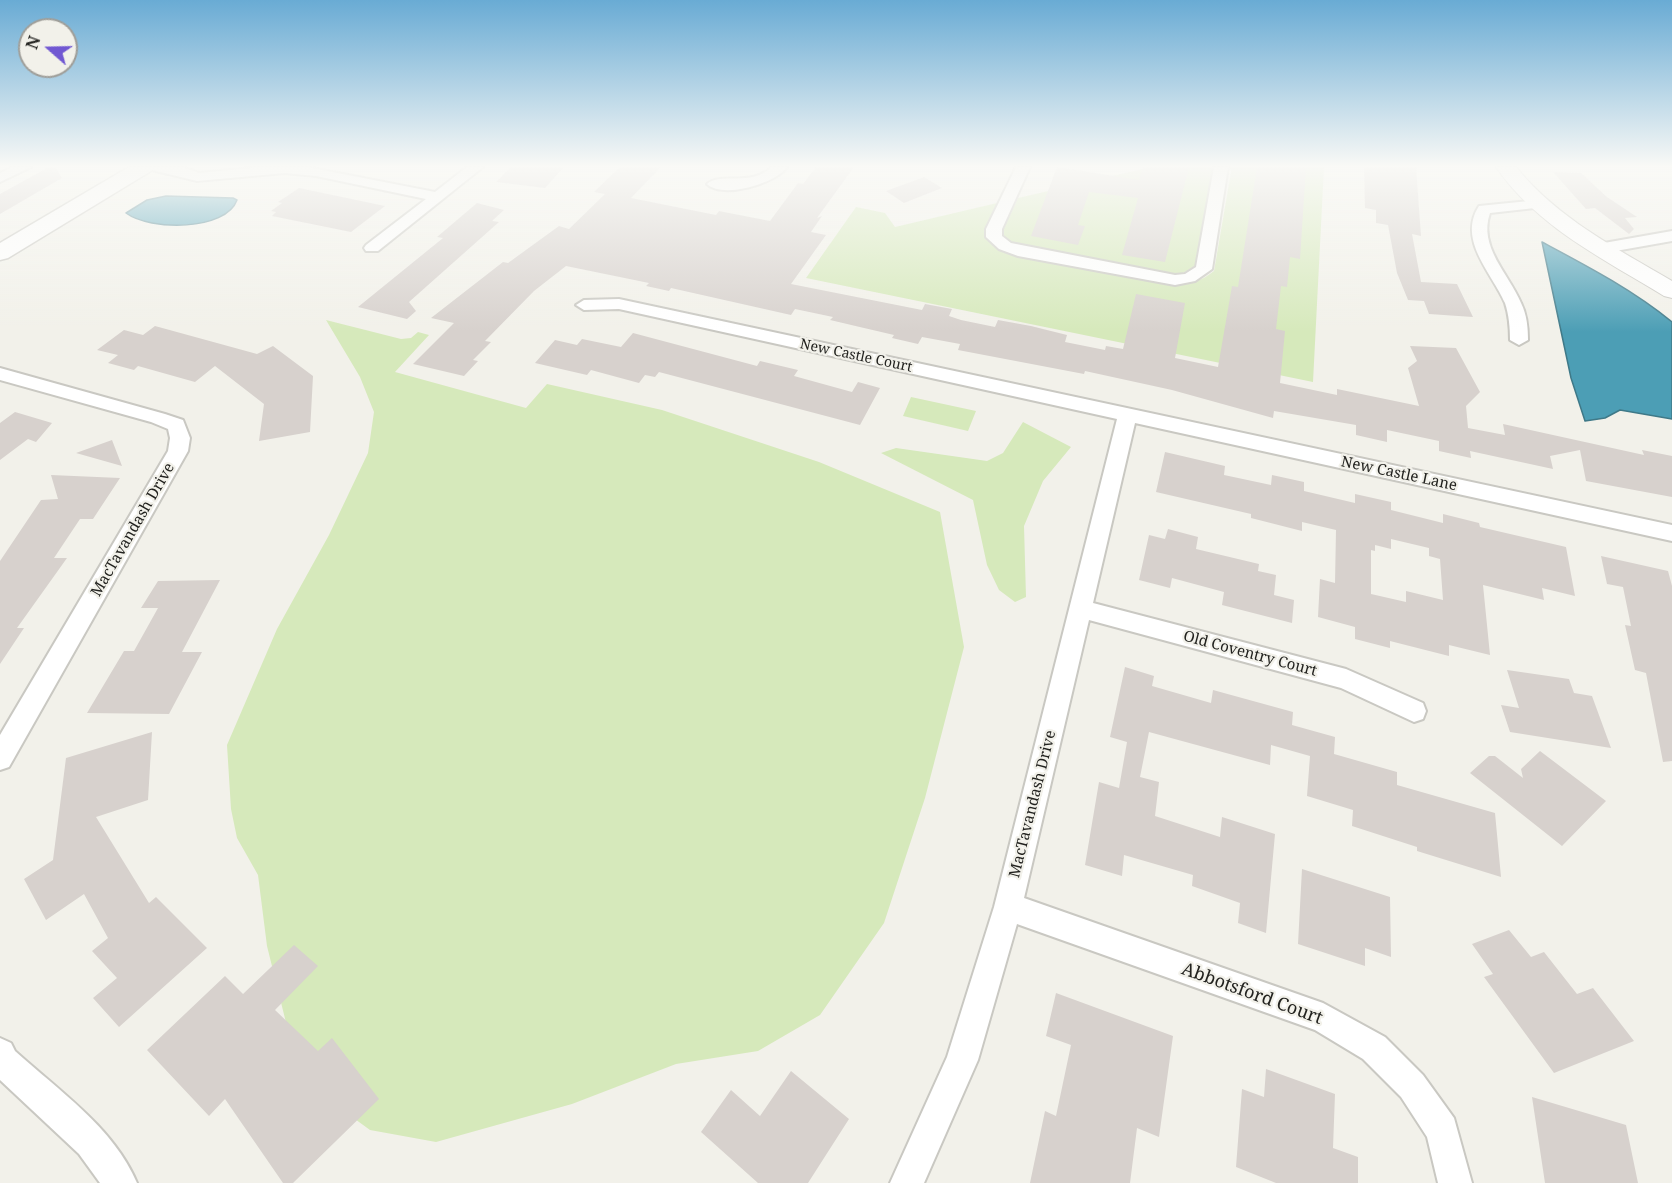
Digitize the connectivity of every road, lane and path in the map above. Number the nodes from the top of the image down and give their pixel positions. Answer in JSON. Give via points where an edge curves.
{"nodes":[{"id":1,"x":53,"y":222,"type":"edge"},
{"id":2,"x":406,"y":222,"type":"edge"},
{"id":3,"x":997,"y":222,"type":"edge"},
{"id":4,"x":1212,"y":222,"type":"edge"},
{"id":5,"x":1481,"y":222,"type":"edge"},
{"id":6,"x":1566,"y":222,"type":"edge"},
{"id":7,"x":1672,"y":236,"type":"edge"},
{"id":8,"x":372,"y":248,"type":"dead end"},
{"id":9,"x":1604,"y":248,"type":"junction"},
{"id":10,"x":0,"y":254,"type":"edge"},
{"id":11,"x":1672,"y":291,"type":"edge"},
{"id":12,"x":584,"y":306,"type":"dead end"},
{"id":13,"x":1519,"y":340,"type":"dead end"},
{"id":14,"x":5,"y":381,"type":"edge"},
{"id":15,"x":1127,"y":415,"type":"junction"},
{"id":16,"x":1672,"y":533,"type":"edge"},
{"id":17,"x":1082,"y":609,"type":"junction"},
{"id":18,"x":1414,"y":711,"type":"dead end"},
{"id":19,"x":0,"y":759,"type":"edge"},
{"id":20,"x":1008,"y":907,"type":"junction"},
{"id":21,"x":0,"y":1054,"type":"edge"},
{"id":22,"x":120,"y":1183,"type":"edge"},
{"id":23,"x":907,"y":1183,"type":"edge"},
{"id":24,"x":1455,"y":1183,"type":"edge"}],
"edges":[{"from":1,"to":10,"type":"main road"},
{"from":2,"to":8,"type":"street"},
{"from":3,"to":4,"type":"street","via":[[994,237],[1018,251],[1175,280],[1189,278],[1204,269]]},
{"from":5,"to":13,"type":"street","via":[[1480,242],[1513,304]]},
{"from":6,"to":9,"type":"street"},
{"from":7,"to":9,"type":"street"},
{"from":9,"to":11,"type":"street"},
{"from":12,"to":15,"type":"street","name":"New Castle Court","via":[[619,304]]},
{"from":14,"to":19,"type":"street","name":"MacTavandash Drive","via":[[176,425],[180,438],[178,451]]},
{"from":15,"to":16,"type":"street","name":"New Castle Lane"},
{"from":15,"to":17,"type":"street","name":"MacTavandash Drive"},
{"from":17,"to":18,"type":"street","name":"Old Coventry Court","via":[[1346,680]]},
{"from":17,"to":20,"type":"street","name":"MacTavandash Drive"},
{"from":20,"to":23,"type":"street","name":"MacTavandash Drive","via":[[962,1060]]},
{"from":20,"to":24,"type":"street","name":"Abbotsford Court","via":[[1323,1018],[1374,1048],[1412,1086],[1442,1130]]},
{"from":21,"to":22,"type":"street","via":[[91,1142]]}]}
